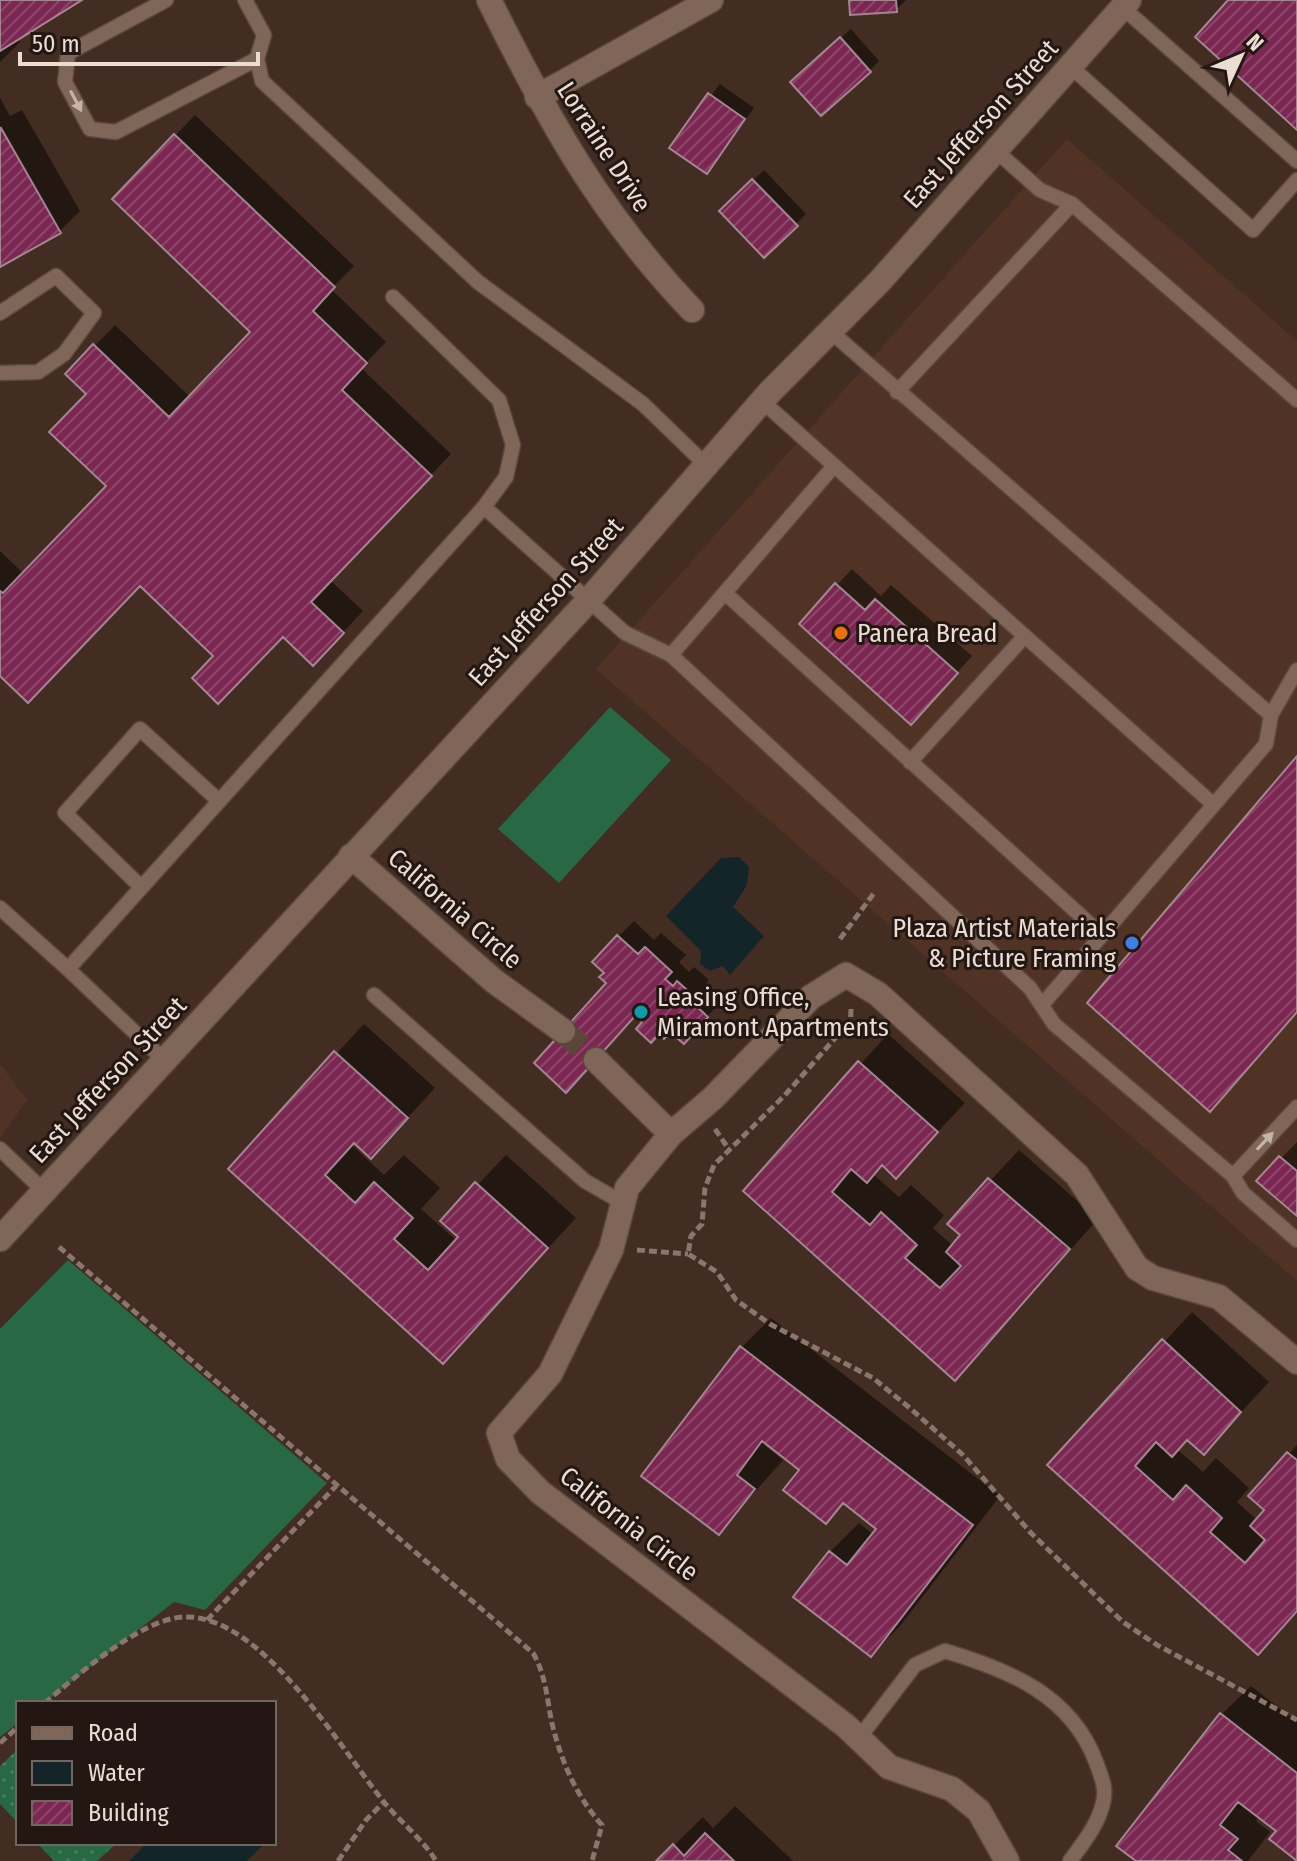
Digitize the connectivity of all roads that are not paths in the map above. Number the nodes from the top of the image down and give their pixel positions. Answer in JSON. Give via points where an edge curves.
{"nodes":[{"id":1,"x":166,"y":0,"type":"edge"},
{"id":2,"x":245,"y":0,"type":"edge"},
{"id":3,"x":489,"y":0,"type":"edge"},
{"id":4,"x":711,"y":0,"type":"edge"},
{"id":5,"x":1126,"y":4,"type":"edge"},
{"id":6,"x":257,"y":59,"type":"junction"},
{"id":7,"x":1070,"y":66,"type":"junction"},
{"id":8,"x":537,"y":97,"type":"junction"},
{"id":9,"x":995,"y":150,"type":"junction"},
{"id":10,"x":1297,"y":161,"type":"edge"},
{"id":11,"x":1297,"y":180,"type":"edge"},
{"id":12,"x":1072,"y":204,"type":"junction"},
{"id":13,"x":393,"y":297,"type":"dead end"},
{"id":14,"x":692,"y":310,"type":"dead end"},
{"id":15,"x":0,"y":313,"type":"edge"},
{"id":16,"x":830,"y":331,"type":"junction"},
{"id":17,"x":0,"y":373,"type":"edge"},
{"id":18,"x":897,"y":392,"type":"junction"},
{"id":19,"x":1297,"y":400,"type":"edge"},
{"id":20,"x":762,"y":401,"type":"junction"},
{"id":21,"x":706,"y":465,"type":"junction"},
{"id":22,"x":834,"y":466,"type":"junction"},
{"id":23,"x":484,"y":507,"type":"junction"},
{"id":24,"x":725,"y":593,"type":"junction"},
{"id":25,"x":587,"y":602,"type":"junction"},
{"id":26,"x":1024,"y":637,"type":"junction"},
{"id":27,"x":671,"y":655,"type":"junction"},
{"id":28,"x":1297,"y":670,"type":"edge"},
{"id":29,"x":1271,"y":715,"type":"junction"},
{"id":30,"x":910,"y":762,"type":"junction"},
{"id":31,"x":219,"y":801,"type":"junction"},
{"id":32,"x":1214,"y":805,"type":"junction"},
{"id":33,"x":351,"y":856,"type":"junction"},
{"id":34,"x":141,"y":887,"type":"junction"},
{"id":35,"x":0,"y":908,"type":"edge"},
{"id":36,"x":1102,"y":935,"type":"junction"},
{"id":37,"x":68,"y":969,"type":"junction"},
{"id":38,"x":374,"y":995,"type":"dead end"},
{"id":39,"x":1042,"y":1005,"type":"junction"},
{"id":40,"x":563,"y":1031,"type":"tunnel mouth"},
{"id":41,"x":596,"y":1060,"type":"tunnel mouth"},
{"id":42,"x":165,"y":1061,"type":"junction"},
{"id":43,"x":1297,"y":1107,"type":"edge"},
{"id":44,"x":671,"y":1134,"type":"junction"},
{"id":45,"x":0,"y":1149,"type":"edge"},
{"id":46,"x":1233,"y":1176,"type":"junction"},
{"id":47,"x":44,"y":1191,"type":"junction"},
{"id":48,"x":623,"y":1203,"type":"junction"},
{"id":49,"x":0,"y":1239,"type":"edge"},
{"id":50,"x":1297,"y":1240,"type":"edge"},
{"id":51,"x":1297,"y":1362,"type":"edge"},
{"id":52,"x":859,"y":1738,"type":"junction"},
{"id":53,"x":1007,"y":1861,"type":"edge"},
{"id":54,"x":1070,"y":1861,"type":"edge"}],
"edges":[{"from":1,"to":6,"type":"lane","one_way":true,"via":[[68,53],[65,82],[90,129],[116,132]]},
{"from":2,"to":6,"type":"lane","via":[[264,35]]},
{"from":3,"to":8,"type":"street","name":"Lorraine Drive"},
{"from":4,"to":8,"type":"street"},
{"from":5,"to":7,"type":"street","name":"East Jefferson Street"},
{"from":5,"to":10,"type":"lane"},
{"from":6,"to":21,"type":"lane","via":[[262,81],[478,282],[643,404]]},
{"from":7,"to":9,"type":"street","name":"East Jefferson Street"},
{"from":7,"to":11,"type":"lane","via":[[1253,230]]},
{"from":8,"to":14,"type":"street","name":"Lorraine Drive","via":[[572,159],[653,269]]},
{"from":9,"to":12,"type":"lane","via":[[1040,190]]},
{"from":9,"to":16,"type":"street","name":"East Jefferson Street"},
{"from":12,"to":18,"type":"lane"},
{"from":12,"to":19,"type":"lane"},
{"from":13,"to":23,"type":"lane","via":[[499,400],[513,445],[506,477]]},
{"from":15,"to":17,"type":"lane","via":[[56,276],[94,313],[64,354],[38,372]]},
{"from":16,"to":18,"type":"lane"},
{"from":16,"to":20,"type":"street","name":"East Jefferson Street"},
{"from":18,"to":29,"type":"lane"},
{"from":20,"to":21,"type":"street","name":"East Jefferson Street"},
{"from":20,"to":22,"type":"lane"},
{"from":21,"to":25,"type":"street","name":"East Jefferson Street"},
{"from":22,"to":24,"type":"lane"},
{"from":22,"to":26,"type":"lane"},
{"from":23,"to":25,"type":"lane"},
{"from":23,"to":31,"type":"lane"},
{"from":24,"to":27,"type":"lane"},
{"from":24,"to":30,"type":"lane"},
{"from":25,"to":27,"type":"lane","via":[[631,638]]},
{"from":25,"to":33,"type":"street","name":"East Jefferson Street"},
{"from":26,"to":30,"type":"lane"},
{"from":26,"to":32,"type":"lane"},
{"from":27,"to":39,"type":"lane","via":[[1030,988]]},
{"from":28,"to":29,"type":"lane"},
{"from":29,"to":32,"type":"lane","via":[[1266,744]]},
{"from":30,"to":36,"type":"lane"},
{"from":31,"to":34,"type":"lane"},
{"from":31,"to":34,"type":"lane","via":[[140,729],[65,813]]},
{"from":32,"to":36,"type":"lane"},
{"from":33,"to":40,"type":"street","name":"California Circle","via":[[494,981]]},
{"from":33,"to":42,"type":"street","name":"East Jefferson Street"},
{"from":34,"to":37,"type":"lane"},
{"from":35,"to":37,"type":"lane"},
{"from":36,"to":39,"type":"lane"},
{"from":37,"to":42,"type":"lane"},
{"from":38,"to":48,"type":"lane","via":[[585,1181]]},
{"from":39,"to":46,"type":"lane","via":[[1054,1024]]},
{"from":41,"to":44,"type":"street"},
{"from":42,"to":47,"type":"street","name":"East Jefferson Street"},
{"from":46,"to":43,"type":"lane","one_way":true},
{"from":44,"to":48,"type":"street","name":"California Circle","via":[[627,1188]]},
{"from":44,"to":51,"type":"street","name":"California Circle","via":[[811,997],[846,975],[878,994],[1077,1175],[1137,1268],[1153,1278],[1219,1297]]},
{"from":45,"to":47,"type":"lane"},
{"from":46,"to":50,"type":"lane","via":[[1243,1193]]},
{"from":47,"to":49,"type":"street","name":"East Jefferson Street"},
{"from":48,"to":52,"type":"street","name":"California Circle","via":[[611,1250],[550,1374],[499,1433],[508,1459],[540,1492]]},
{"from":52,"to":53,"type":"street","name":"California Circle","via":[[889,1767],[952,1789],[979,1811]]},
{"from":52,"to":54,"type":"lane","via":[[915,1665],[945,1651],[1031,1684],[1071,1719],[1091,1747],[1105,1786],[1096,1824]]}]}
